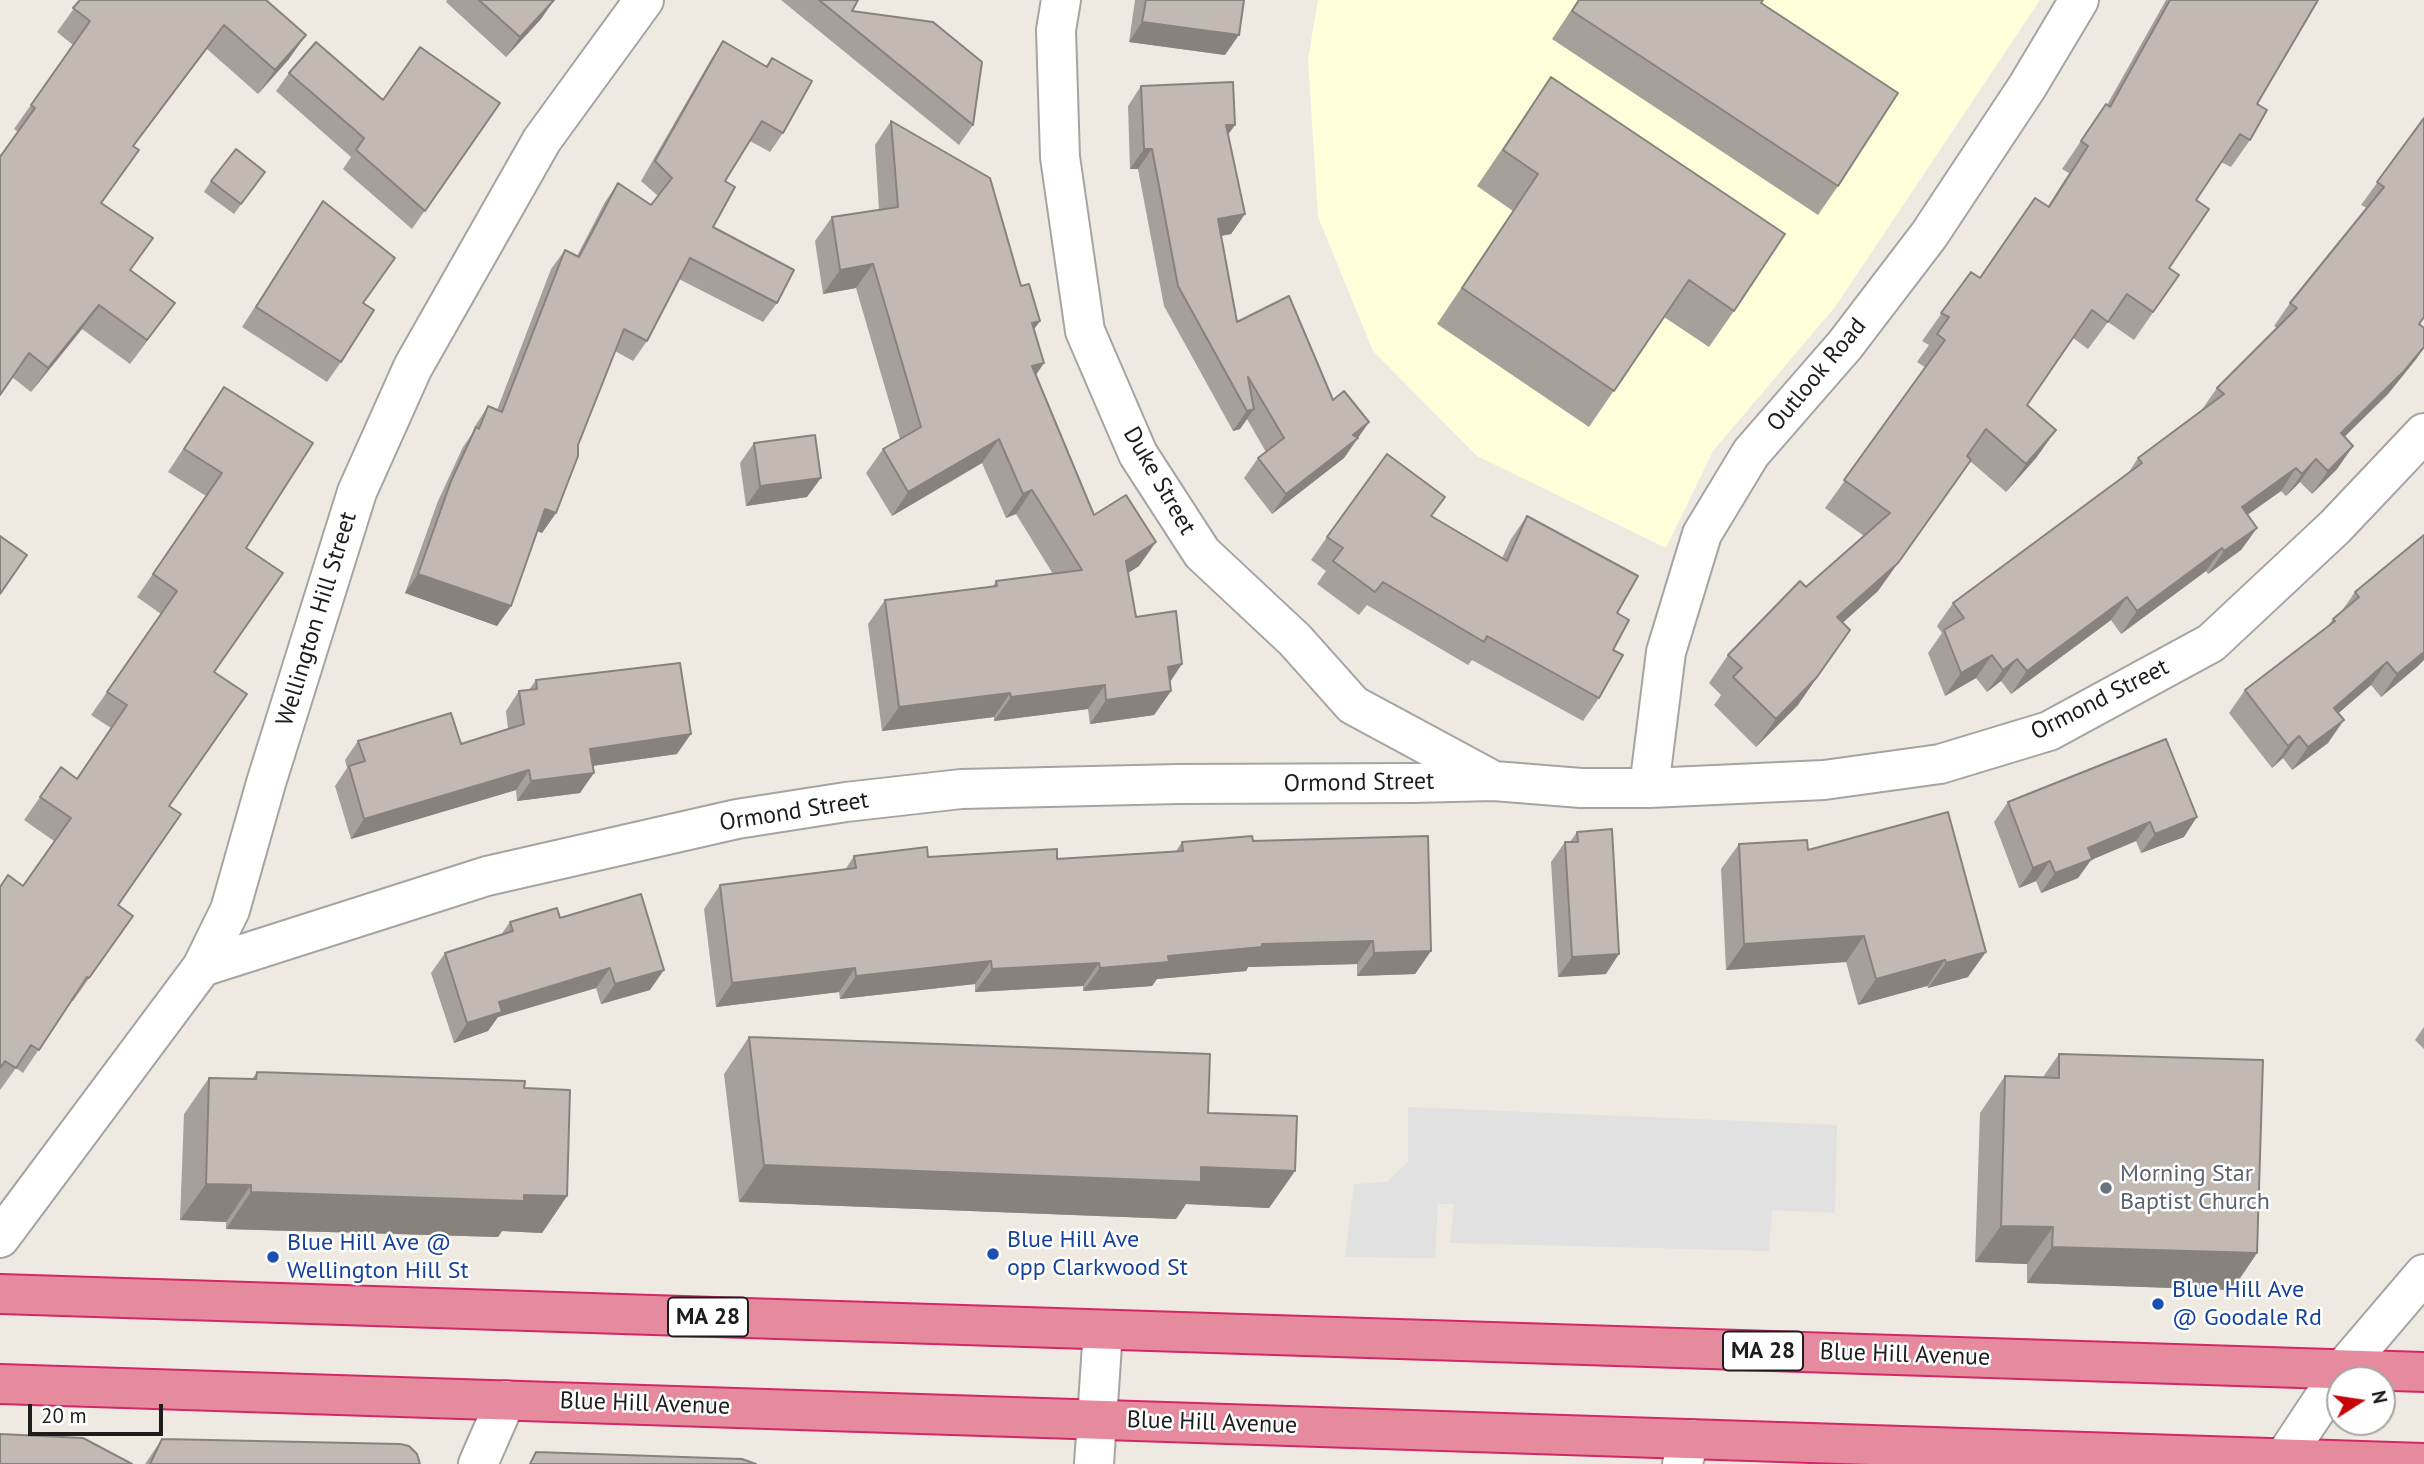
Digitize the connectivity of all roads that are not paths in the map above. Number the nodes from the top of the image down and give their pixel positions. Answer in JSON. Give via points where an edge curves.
{"nodes":[{"id":1,"x":644,"y":0,"type":"edge"},
{"id":2,"x":1061,"y":0,"type":"edge"},
{"id":3,"x":2079,"y":0,"type":"edge"},
{"id":4,"x":2424,"y":433,"type":"edge"},
{"id":5,"x":1494,"y":781,"type":"junction"},
{"id":6,"x":1649,"y":788,"type":"junction"},
{"id":7,"x":202,"y":967,"type":"junction"},
{"id":8,"x":0,"y":1238,"type":"edge"},
{"id":9,"x":2424,"y":1274,"type":"edge"},
{"id":10,"x":0,"y":1294,"type":"edge"},
{"id":11,"x":1103,"y":1330,"type":"junction"},
{"id":12,"x":2346,"y":1366,"type":"edge"},
{"id":13,"x":2326,"y":1368,"type":"edge"},
{"id":14,"x":2396,"y":1371,"type":"edge"},
{"id":15,"x":2424,"y":1372,"type":"edge"},
{"id":16,"x":0,"y":1384,"type":"edge"},
{"id":17,"x":2326,"y":1395,"type":"edge"},
{"id":18,"x":506,"y":1400,"type":"junction"},
{"id":19,"x":1097,"y":1420,"type":"junction"},
{"id":20,"x":1686,"y":1452,"type":"edge"},
{"id":21,"x":2282,"y":1461,"type":"edge"},
{"id":22,"x":2424,"y":1463,"type":"edge"},
{"id":23,"x":478,"y":1464,"type":"edge"},
{"id":24,"x":1094,"y":1464,"type":"edge"}],
"edges":[{"from":1,"to":7,"type":"street","name":"Wellington Hill Street","via":[[542,140],[413,367],[356,492],[230,910]]},
{"from":2,"to":5,"type":"street","name":"Duke Street","via":[[1056,30],[1060,157],[1085,331],[1138,454],[1202,553],[1295,640],[1353,705]]},
{"from":3,"to":6,"type":"street","name":"Outlook Road","via":[[1929,235],[1845,345],[1751,453],[1702,534],[1666,652]]},
{"from":4,"to":6,"type":"street","name":"Ormond Street","via":[[2335,527],[2211,643],[2049,731],[1940,764],[1824,780]]},
{"from":5,"to":6,"type":"street","name":"Ormond Street"},
{"from":5,"to":7,"type":"street","name":"Ormond Street","via":[[961,789],[846,802],[737,819],[487,876]]},
{"from":7,"to":8,"type":"street","name":"Wellington Hill Street"},
{"from":9,"to":12,"type":"street"},
{"from":10,"to":11,"type":"highway","name":"Blue Hill Avenue","number":"MA 28"},
{"from":11,"to":13,"type":"highway","name":"Blue Hill Avenue","number":"MA 28"},
{"from":11,"to":19,"type":"street"},
{"from":14,"to":15,"type":"highway","name":"Blue Hill Avenue","number":"MA 28"},
{"from":16,"to":18,"type":"highway","name":"Blue Hill Avenue"},
{"from":17,"to":21,"type":"street"},
{"from":18,"to":19,"type":"highway","name":"Blue Hill Avenue"},
{"from":18,"to":23,"type":"street"},
{"from":19,"to":20,"type":"highway","name":"Blue Hill Avenue"},
{"from":19,"to":24,"type":"street"},
{"from":20,"to":21,"type":"highway","name":"Blue Hill Avenue"},
{"from":21,"to":22,"type":"highway","name":"Blue Hill Avenue"}]}
